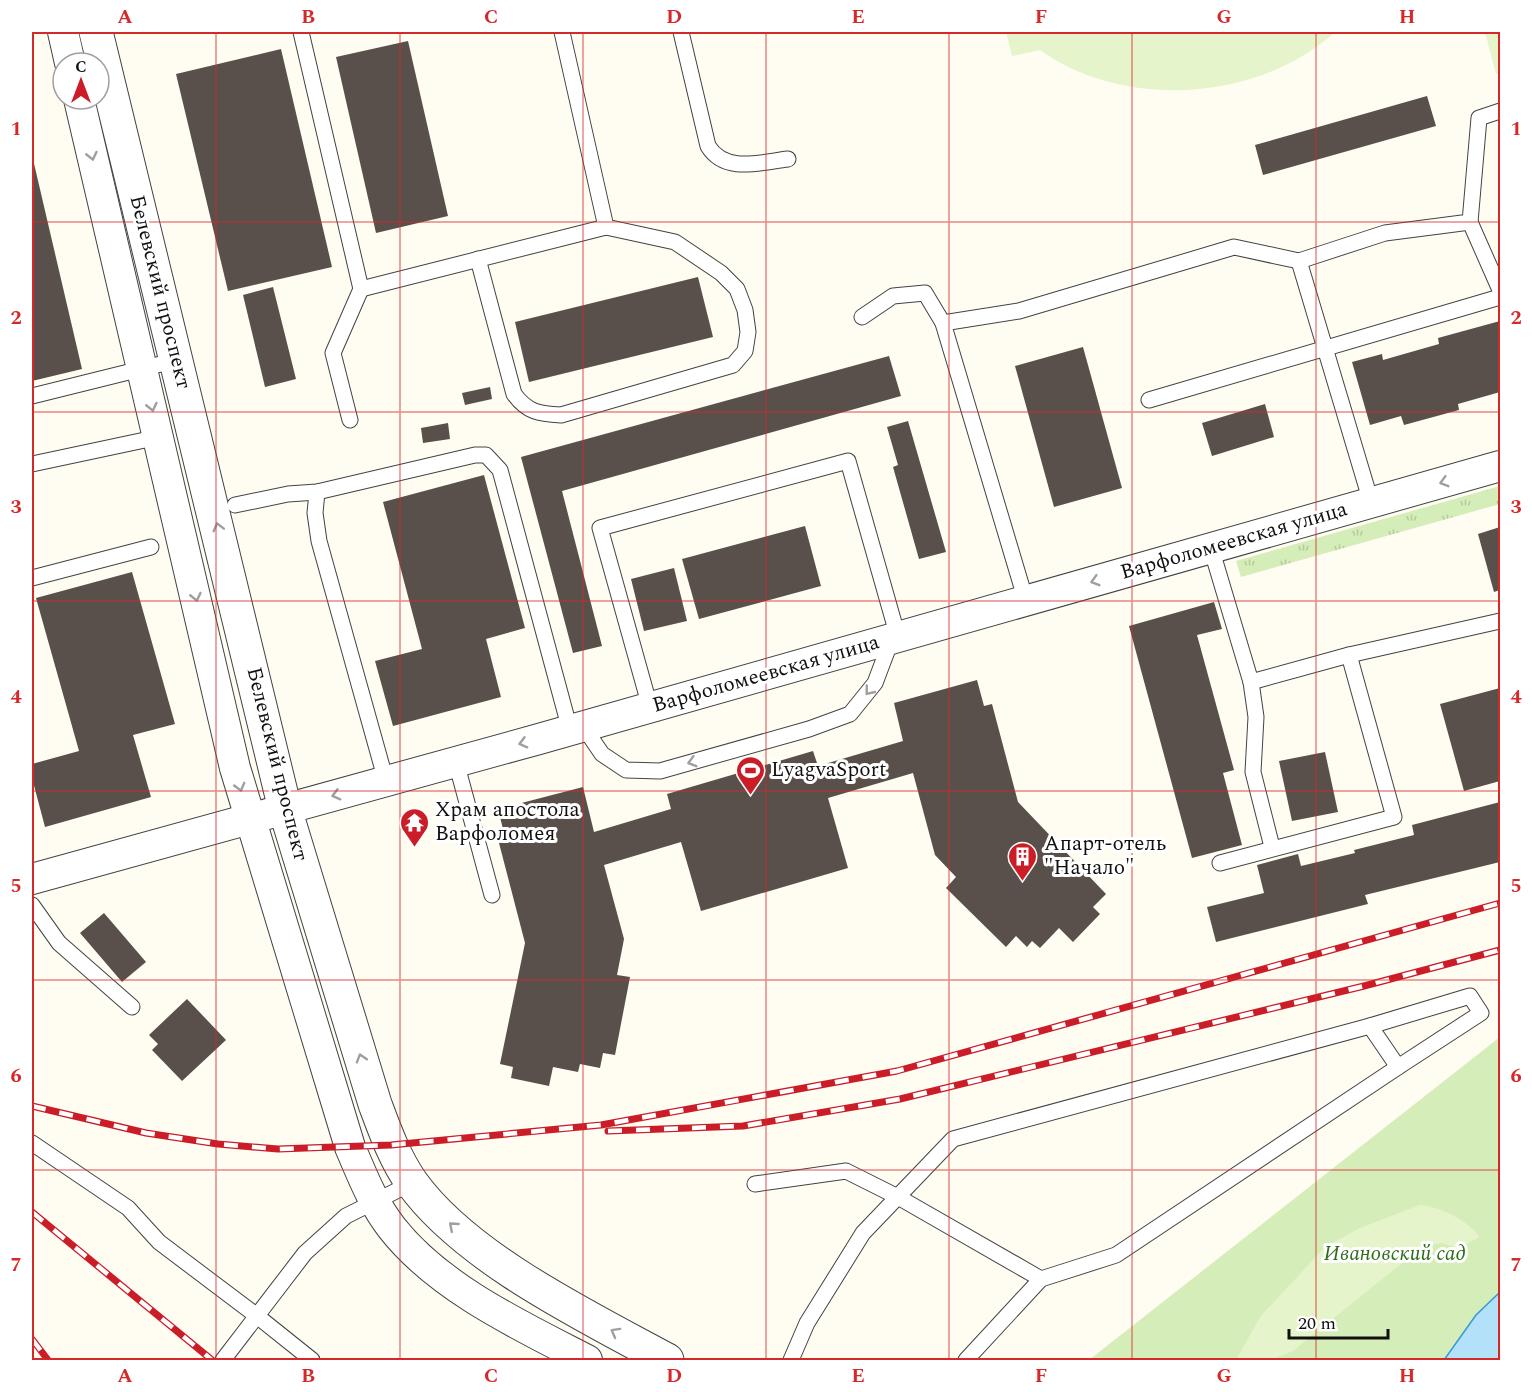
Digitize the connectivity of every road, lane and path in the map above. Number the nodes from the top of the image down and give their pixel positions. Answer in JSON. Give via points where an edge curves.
{"nodes":[{"id":1,"x":63,"y":32,"type":"edge"},
{"id":2,"x":96,"y":32,"type":"edge"},
{"id":3,"x":302,"y":32,"type":"edge"},
{"id":4,"x":562,"y":32,"type":"edge"},
{"id":5,"x":681,"y":32,"type":"edge"},
{"id":6,"x":67,"y":51,"type":"edge"},
{"id":7,"x":82,"y":111,"type":"edge"},
{"id":8,"x":1500,"y":111,"type":"edge"},
{"id":9,"x":788,"y":159,"type":"dead end"},
{"id":10,"x":1470,"y":222,"type":"junction"},
{"id":11,"x":606,"y":227,"type":"junction"},
{"id":12,"x":478,"y":259,"type":"junction"},
{"id":13,"x":1299,"y":261,"type":"junction"},
{"id":14,"x":362,"y":289,"type":"junction"},
{"id":15,"x":1500,"y":290,"type":"edge"},
{"id":16,"x":1500,"y":297,"type":"edge"},
{"id":17,"x":862,"y":317,"type":"dead end"},
{"id":18,"x":943,"y":323,"type":"junction"},
{"id":19,"x":1326,"y":348,"type":"junction"},
{"id":20,"x":177,"y":360,"type":"junction"},
{"id":21,"x":143,"y":368,"type":"junction"},
{"id":22,"x":32,"y":396,"type":"edge"},
{"id":23,"x":1149,"y":400,"type":"dead end"},
{"id":24,"x":350,"y":420,"type":"dead end"},
{"id":25,"x":159,"y":437,"type":"junction"},
{"id":26,"x":32,"y":464,"type":"edge"},
{"id":27,"x":1500,"y":466,"type":"edge"},
{"id":28,"x":317,"y":492,"type":"junction"},
{"id":29,"x":1371,"y":502,"type":"junction"},
{"id":30,"x":235,"y":505,"type":"dead end"},
{"id":31,"x":151,"y":547,"type":"dead end"},
{"id":32,"x":1211,"y":548,"type":"junction"},
{"id":33,"x":32,"y":578,"type":"edge"},
{"id":34,"x":1026,"y":601,"type":"junction"},
{"id":35,"x":1500,"y":621,"type":"edge"},
{"id":36,"x":895,"y":637,"type":"junction"},
{"id":37,"x":1349,"y":655,"type":"junction"},
{"id":38,"x":1251,"y":682,"type":"junction"},
{"id":39,"x":650,"y":707,"type":"junction"},
{"id":40,"x":577,"y":728,"type":"junction"},
{"id":41,"x":456,"y":762,"type":"junction"},
{"id":42,"x":386,"y":781,"type":"junction"},
{"id":43,"x":285,"y":809,"type":"junction"},
{"id":44,"x":249,"y":819,"type":"junction"},
{"id":45,"x":1272,"y":847,"type":"junction"},
{"id":46,"x":1220,"y":863,"type":"dead end"},
{"id":47,"x":33,"y":881,"type":"edge"},
{"id":48,"x":492,"y":895,"type":"dead end"},
{"id":49,"x":132,"y":1007,"type":"dead end"},
{"id":50,"x":1370,"y":1026,"type":"junction"},
{"id":51,"x":1398,"y":1067,"type":"junction"},
{"id":52,"x":32,"y":1143,"type":"edge"},
{"id":53,"x":412,"y":1183,"type":"junction"},
{"id":54,"x":755,"y":1184,"type":"dead end"},
{"id":55,"x":898,"y":1197,"type":"junction"},
{"id":56,"x":373,"y":1200,"type":"junction"},
{"id":57,"x":1041,"y":1279,"type":"junction"},
{"id":58,"x":257,"y":1316,"type":"junction"},
{"id":59,"x":223,"y":1360,"type":"edge"},
{"id":60,"x":312,"y":1360,"type":"edge"},
{"id":61,"x":587,"y":1360,"type":"edge"},
{"id":62,"x":667,"y":1360,"type":"edge"},
{"id":63,"x":791,"y":1360,"type":"edge"},
{"id":64,"x":966,"y":1360,"type":"edge"}],
"edges":[{"from":1,"to":6,"type":"street"},
{"from":2,"to":20,"type":"street","name":"Белевский проспект"},
{"from":3,"to":14,"type":"lane"},
{"from":4,"to":11,"type":"lane"},
{"from":5,"to":9,"type":"lane","via":[[714,157],[728,164]]},
{"from":7,"to":21,"type":"street","name":"Белевский проспект","one_way":true},
{"from":8,"to":10,"type":"lane","via":[[1479,118]]},
{"from":10,"to":13,"type":"lane","via":[[1384,233]]},
{"from":10,"to":15,"type":"lane"},
{"from":11,"to":12,"type":"lane"},
{"from":11,"to":12,"type":"lane","via":[[675,242],[721,273],[737,289],[748,332],[745,351],[733,364],[561,415],[539,414],[523,406],[514,394]]},
{"from":12,"to":14,"type":"lane"},
{"from":13,"to":18,"type":"lane","via":[[1234,247],[1019,311]]},
{"from":13,"to":19,"type":"lane"},
{"from":14,"to":24,"type":"lane","via":[[333,353]]},
{"from":16,"to":19,"type":"lane"},
{"from":17,"to":18,"type":"lane","via":[[893,296],[925,294]]},
{"from":18,"to":34,"type":"lane"},
{"from":19,"to":23,"type":"lane"},
{"from":19,"to":29,"type":"lane"},
{"from":20,"to":21,"type":"lane"},
{"from":43,"to":20,"type":"street","name":"Белевский проспект","one_way":true},
{"from":21,"to":22,"type":"lane"},
{"from":21,"to":25,"type":"street","name":"Белевский проспект","one_way":true},
{"from":25,"to":26,"type":"lane"},
{"from":25,"to":44,"type":"street","name":"Белевский проспект","one_way":true},
{"from":27,"to":29,"type":"street","name":"Варфоломеевская улица","one_way":true},
{"from":28,"to":30,"type":"lane"},
{"from":28,"to":40,"type":"lane","via":[[475,455],[486,455],[494,461],[500,470]]},
{"from":28,"to":42,"type":"lane","via":[[319,541]]},
{"from":29,"to":32,"type":"street","name":"Варфоломеевская улица"},
{"from":31,"to":33,"type":"lane"},
{"from":32,"to":34,"type":"street","name":"Варфоломеевская улица","one_way":true},
{"from":32,"to":38,"type":"lane"},
{"from":34,"to":36,"type":"street","name":"Варфоломеевская улица"},
{"from":35,"to":37,"type":"lane"},
{"from":36,"to":39,"type":"street","name":"Варфоломеевская улица"},
{"from":36,"to":39,"type":"lane","via":[[848,461],[600,528]]},
{"from":36,"to":40,"type":"lane","one_way":true,"via":[[876,683],[850,714],[798,732],[660,771],[626,770],[602,754]]},
{"from":37,"to":38,"type":"lane"},
{"from":37,"to":45,"type":"lane","via":[[1394,817]]},
{"from":38,"to":45,"type":"lane","via":[[1256,717],[1253,772]]},
{"from":39,"to":40,"type":"street","name":"Варфоломеевская улица"},
{"from":40,"to":41,"type":"street","name":"Варфоломеевская улица","one_way":true},
{"from":41,"to":42,"type":"street","name":"Варфоломеевская улица"},
{"from":41,"to":48,"type":"lane"},
{"from":42,"to":43,"type":"street","name":"Варфоломеевская улица","one_way":true},
{"from":43,"to":44,"type":"street","name":"Варфоломеевская улица"},
{"from":53,"to":43,"type":"street","name":"Белевский проспект","one_way":true,"via":[[375,1104]]},
{"from":44,"to":47,"type":"street","name":"Варфоломеевская улица"},
{"from":44,"to":56,"type":"street","name":"Белевский проспект","via":[[346,1135]]},
{"from":45,"to":46,"type":"lane"},
{"from":47,"to":49,"type":"lane","via":[[59,943]]},
{"from":50,"to":51,"type":"lane"},
{"from":50,"to":51,"type":"lane","via":[[1470,996],[1481,1013]]},
{"from":50,"to":55,"type":"lane","via":[[953,1139]]},
{"from":51,"to":57,"type":"lane","via":[[1116,1256]]},
{"from":52,"to":58,"type":"lane","via":[[128,1208],[159,1242]]},
{"from":53,"to":56,"type":"lane"},
{"from":62,"to":53,"type":"street","name":"Белевский проспект","one_way":true,"via":[[578,1312],[481,1251],[439,1214]]},
{"from":54,"to":55,"type":"lane","via":[[846,1171]]},
{"from":55,"to":57,"type":"lane"},
{"from":55,"to":63,"type":"lane","via":[[863,1233],[840,1268],[807,1323]]},
{"from":56,"to":58,"type":"lane","via":[[346,1216],[305,1253]]},
{"from":56,"to":61,"type":"street","name":"Белевский проспект","via":[[410,1247],[454,1284],[498,1313]]},
{"from":57,"to":64,"type":"lane"},
{"from":58,"to":59,"type":"lane"},
{"from":58,"to":60,"type":"lane"}]}
